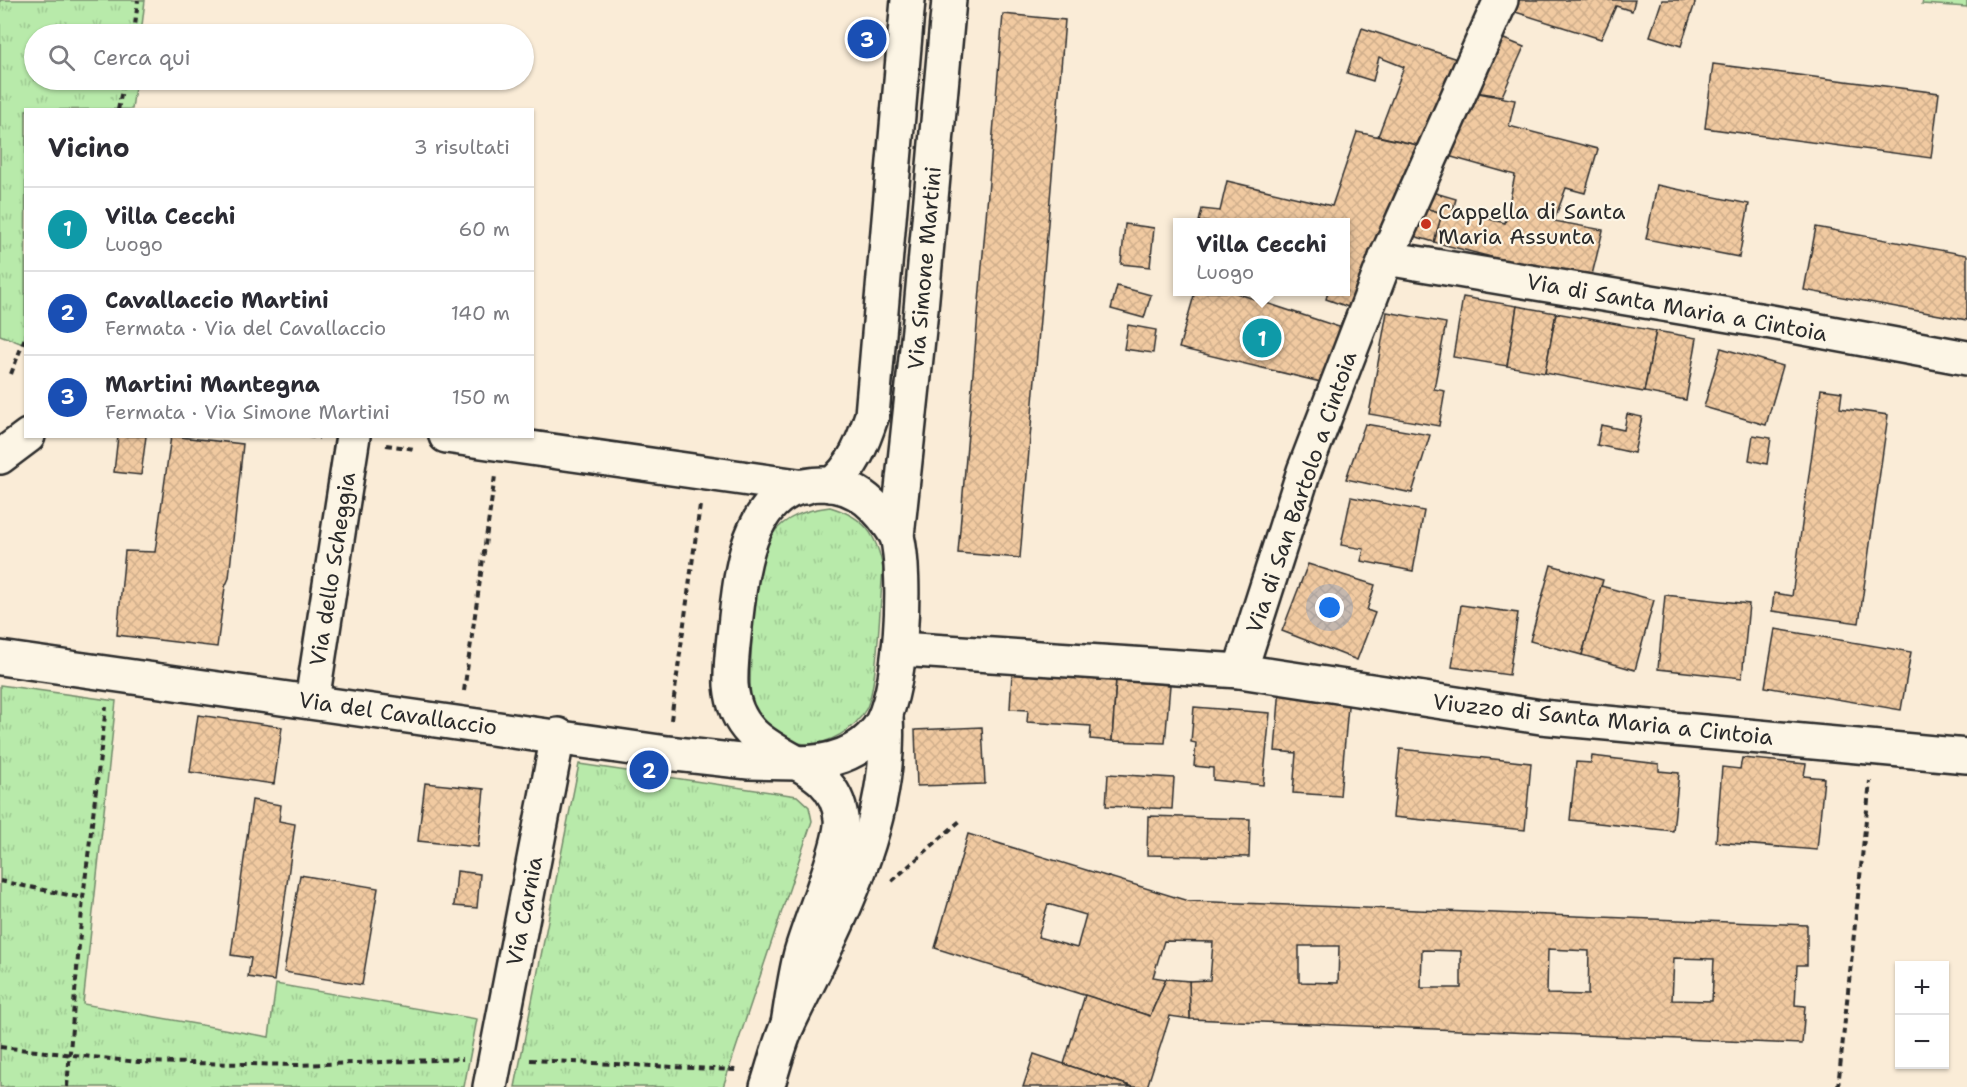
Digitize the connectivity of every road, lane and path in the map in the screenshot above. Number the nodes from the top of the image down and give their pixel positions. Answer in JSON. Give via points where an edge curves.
{"nodes":[{"id":1,"x":138,"y":0,"type":"edge"},
{"id":2,"x":908,"y":0,"type":"edge"},
{"id":3,"x":949,"y":0,"type":"edge"},
{"id":4,"x":1501,"y":0,"type":"edge"},
{"id":5,"x":135,"y":24,"type":"edge"},
{"id":6,"x":122,"y":90,"type":"edge"},
{"id":7,"x":118,"y":108,"type":"edge"},
{"id":8,"x":1386,"y":258,"type":"junction"},
{"id":9,"x":24,"y":340,"type":"edge"},
{"id":10,"x":1967,"y":358,"type":"edge"},
{"id":11,"x":11,"y":374,"type":"dead end"},
{"id":12,"x":25,"y":438,"type":"edge"},
{"id":13,"x":368,"y":440,"type":"edge"},
{"id":14,"x":433,"y":443,"type":"edge"},
{"id":15,"x":0,"y":457,"type":"edge"},
{"id":16,"x":496,"y":468,"type":"dead end"},
{"id":17,"x":818,"y":486,"type":"junction"},
{"id":18,"x":700,"y":502,"type":"dead end"},
{"id":19,"x":897,"y":536,"type":"junction"},
{"id":20,"x":899,"y":649,"type":"junction"},
{"id":21,"x":0,"y":658,"type":"edge"},
{"id":22,"x":1240,"y":671,"type":"junction"},
{"id":23,"x":110,"y":673,"type":"junction"},
{"id":24,"x":464,"y":693,"type":"dead end"},
{"id":25,"x":312,"y":701,"type":"junction"},
{"id":26,"x":886,"y":717,"type":"junction"},
{"id":27,"x":670,"y":731,"type":"dead end"},
{"id":28,"x":558,"y":735,"type":"junction"},
{"id":29,"x":1873,"y":748,"type":"junction"},
{"id":30,"x":1967,"y":756,"type":"edge"},
{"id":31,"x":796,"y":763,"type":"junction"},
{"id":32,"x":0,"y":881,"type":"edge"},
{"id":33,"x":83,"y":898,"type":"junction"},
{"id":34,"x":788,"y":1024,"type":"junction"},
{"id":35,"x":0,"y":1047,"type":"edge"},
{"id":36,"x":70,"y":1054,"type":"junction"},
{"id":37,"x":740,"y":1058,"type":"dead end"},
{"id":38,"x":736,"y":1070,"type":"junction"},
{"id":39,"x":492,"y":1073,"type":"edge"},
{"id":40,"x":733,"y":1078,"type":"dead end"},
{"id":41,"x":67,"y":1087,"type":"edge"},
{"id":42,"x":767,"y":1087,"type":"edge"},
{"id":43,"x":1838,"y":1087,"type":"edge"}],
"edges":[{"from":1,"to":5,"type":"path"},
{"from":2,"to":17,"type":"street","name":"Via Simone Martini","via":[[872,415],[848,470]]},
{"from":3,"to":19,"type":"street","name":"Via Simone Martini"},
{"from":4,"to":8,"type":"street","name":"Via di San Bartolo a Cintoia"},
{"from":6,"to":7,"type":"path"},
{"from":8,"to":10,"type":"street","name":"Via di Santa Maria a Cintoia"},
{"from":8,"to":22,"type":"street","name":"Via di San Bartolo a Cintoia","via":[[1304,471]]},
{"from":9,"to":11,"type":"path"},
{"from":12,"to":15,"type":"street"},
{"from":13,"to":14,"type":"path"},
{"from":13,"to":25,"type":"street","name":"Via dello Scheggia"},
{"from":14,"to":17,"type":"street"},
{"from":16,"to":24,"type":"path"},
{"from":17,"to":19,"type":"street","name":"Via Simone Martini","via":[[851,490],[872,502]]},
{"from":17,"to":31,"type":"street","name":"Via Simone Martini","via":[[776,501],[761,517],[748,544],[741,575],[731,685],[743,725],[764,745]]},
{"from":18,"to":27,"type":"path"},
{"from":19,"to":20,"type":"street","name":"Via Simone Martini","via":[[903,578]]},
{"from":20,"to":22,"type":"street"},
{"from":20,"to":26,"type":"street","name":"Via Simone Martini"},
{"from":21,"to":23,"type":"street","name":"Via del Cavallaccio"},
{"from":22,"to":29,"type":"street","name":"Viuzzo di Santa Maria a Cintoia","via":[[1541,717]]},
{"from":23,"to":25,"type":"street","name":"Via del Cavallaccio"},
{"from":23,"to":33,"type":"path"},
{"from":25,"to":28,"type":"street","name":"Via del Cavallaccio"},
{"from":26,"to":31,"type":"street","name":"Via Simone Martini","via":[[867,741],[845,754],[824,762]]},
{"from":26,"to":34,"type":"street","name":"Via Simone Martini","via":[[888,760],[865,850],[848,903]]},
{"from":28,"to":31,"type":"street","name":"Via del Cavallaccio","via":[[667,753]]},
{"from":28,"to":39,"type":"street","name":"Via Carnia"},
{"from":29,"to":30,"type":"street","name":"Viuzzo di Santa Maria a Cintoia"},
{"from":29,"to":43,"type":"path"},
{"from":31,"to":34,"type":"street","name":"Via Simone Martini","via":[[829,787],[841,826],[801,954]]},
{"from":32,"to":33,"type":"path"},
{"from":33,"to":36,"type":"path"},
{"from":34,"to":42,"type":"street","name":"Via Simone Martini"},
{"from":35,"to":36,"type":"path"},
{"from":36,"to":39,"type":"path","via":[[138,1062]]},
{"from":36,"to":41,"type":"path"},
{"from":37,"to":38,"type":"path"},
{"from":38,"to":39,"type":"path"},
{"from":38,"to":40,"type":"path"}]}
